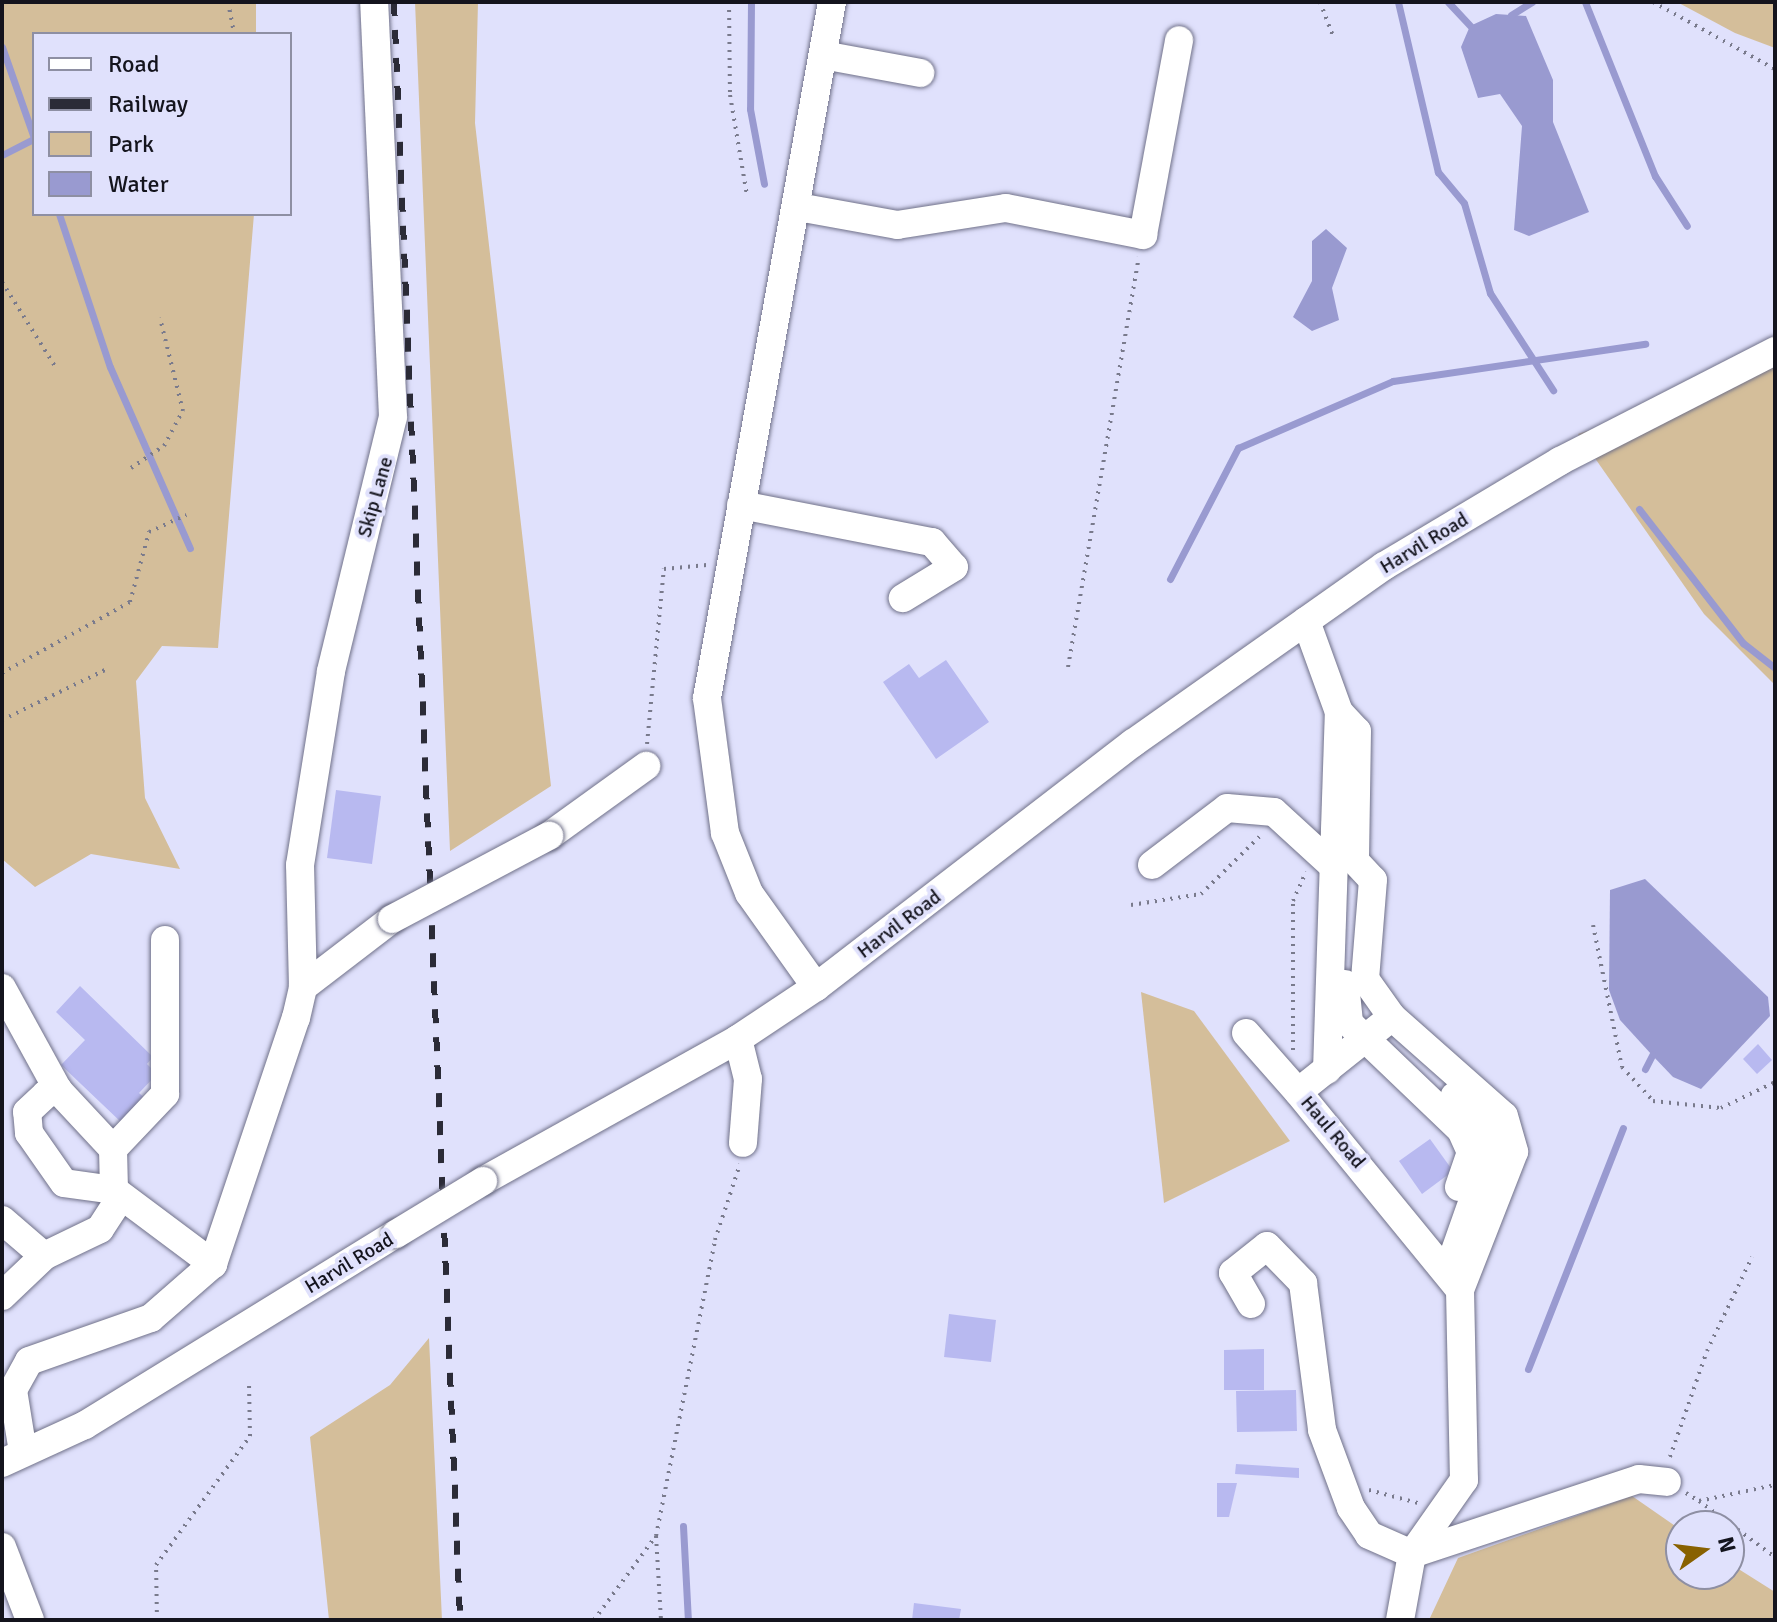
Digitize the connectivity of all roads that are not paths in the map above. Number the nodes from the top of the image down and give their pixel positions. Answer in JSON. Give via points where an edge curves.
{"nodes":[{"id":1,"x":374,"y":2,"type":"edge"},
{"id":2,"x":832,"y":2,"type":"edge"},
{"id":3,"x":1179,"y":40,"type":"dead end"},
{"id":4,"x":823,"y":55,"type":"junction"},
{"id":5,"x":920,"y":73,"type":"dead end"},
{"id":6,"x":798,"y":207,"type":"junction"},
{"id":7,"x":1775,"y":351,"type":"edge"},
{"id":8,"x":741,"y":505,"type":"junction"},
{"id":9,"x":903,"y":598,"type":"dead end"},
{"id":10,"x":1306,"y":621,"type":"junction"},
{"id":11,"x":646,"y":766,"type":"road end"},
{"id":12,"x":1344,"y":863,"type":"junction"},
{"id":13,"x":1152,"y":865,"type":"dead end"},
{"id":14,"x":165,"y":940,"type":"dead end"},
{"id":15,"x":303,"y":987,"type":"junction"},
{"id":16,"x":816,"y":987,"type":"junction"},
{"id":17,"x":2,"y":988,"type":"edge"},
{"id":18,"x":1379,"y":1029,"type":"junction"},
{"id":19,"x":1246,"y":1033,"type":"dead end"},
{"id":20,"x":738,"y":1039,"type":"junction"},
{"id":21,"x":1327,"y":1070,"type":"junction"},
{"id":22,"x":58,"y":1090,"type":"junction"},
{"id":23,"x":1298,"y":1092,"type":"junction"},
{"id":24,"x":743,"y":1143,"type":"road end"},
{"id":25,"x":113,"y":1149,"type":"junction"},
{"id":26,"x":118,"y":1193,"type":"junction"},
{"id":27,"x":2,"y":1220,"type":"edge"},
{"id":28,"x":44,"y":1256,"type":"junction"},
{"id":29,"x":213,"y":1264,"type":"junction"},
{"id":30,"x":1449,"y":1273,"type":"junction"},
{"id":31,"x":2,"y":1296,"type":"edge"},
{"id":32,"x":1251,"y":1304,"type":"dead end"},
{"id":33,"x":13,"y":1457,"type":"edge"},
{"id":34,"x":1653,"y":1481,"type":"road end"},
{"id":35,"x":2,"y":1547,"type":"edge"},
{"id":36,"x":1412,"y":1554,"type":"junction"},
{"id":37,"x":30,"y":1620,"type":"edge"},
{"id":38,"x":1400,"y":1620,"type":"edge"}],
"edges":[{"from":1,"to":15,"type":"street","name":"Skip Lane","via":[[393,417],[331,671],[300,865]]},
{"from":2,"to":4,"type":"street"},
{"from":3,"to":6,"type":"street","via":[[1143,235],[1006,208],[897,225]]},
{"from":4,"to":5,"type":"street"},
{"from":4,"to":6,"type":"street"},
{"from":6,"to":8,"type":"street"},
{"from":7,"to":10,"type":"street","name":"Harvil Road","via":[[1560,461]]},
{"from":8,"to":9,"type":"street","via":[[932,542],[954,567]]},
{"from":8,"to":16,"type":"street","via":[[707,698],[713,776],[749,893]]},
{"from":10,"to":12,"type":"street","via":[[1339,712],[1357,731]]},
{"from":10,"to":16,"type":"street","name":"Harvil Road","via":[[1075,788]]},
{"from":11,"to":15,"type":"street","bridge":true,"via":[[549,836],[392,919]]},
{"from":12,"to":13,"type":"street","via":[[1274,812],[1227,808]]},
{"from":12,"to":18,"type":"street","via":[[1345,984]]},
{"from":12,"to":18,"type":"street","via":[[1373,880],[1365,979]]},
{"from":12,"to":21,"type":"street"},
{"from":14,"to":25,"type":"street","via":[[165,1094]]},
{"from":15,"to":29,"type":"street","name":"Skip Lane"},
{"from":16,"to":20,"type":"street","name":"Harvil Road"},
{"from":17,"to":22,"type":"street"},
{"from":18,"to":21,"type":"street","name":"Haul Road"},
{"from":18,"to":30,"type":"street","via":[[1461,1130],[1471,1152]]},
{"from":18,"to":30,"type":"street","via":[[1504,1116],[1514,1152]]},
{"from":19,"to":23,"type":"street"},
{"from":20,"to":24,"type":"street","via":[[748,1079]]},
{"from":20,"to":33,"type":"street","name":"Harvil Road","bridge":true,"via":[[483,1181],[85,1425]]},
{"from":21,"to":23,"type":"street","name":"Haul Road"},
{"from":22,"to":25,"type":"street"},
{"from":22,"to":26,"type":"street","via":[[27,1112],[29,1133],[64,1183]]},
{"from":23,"to":30,"type":"street","name":"Haul Road"},
{"from":25,"to":26,"type":"street"},
{"from":26,"to":28,"type":"street","via":[[100,1229]]},
{"from":26,"to":29,"type":"street"},
{"from":27,"to":28,"type":"street"},
{"from":28,"to":31,"type":"street"},
{"from":29,"to":33,"type":"street","via":[[151,1318],[29,1361],[13,1390]]},
{"from":30,"to":36,"type":"street","via":[[1464,1480]]},
{"from":32,"to":36,"type":"street","via":[[1233,1273],[1267,1246],[1303,1283],[1322,1430],[1351,1508],[1369,1535]]},
{"from":34,"to":36,"type":"street"},
{"from":35,"to":37,"type":"street"},
{"from":36,"to":38,"type":"street"}]}
